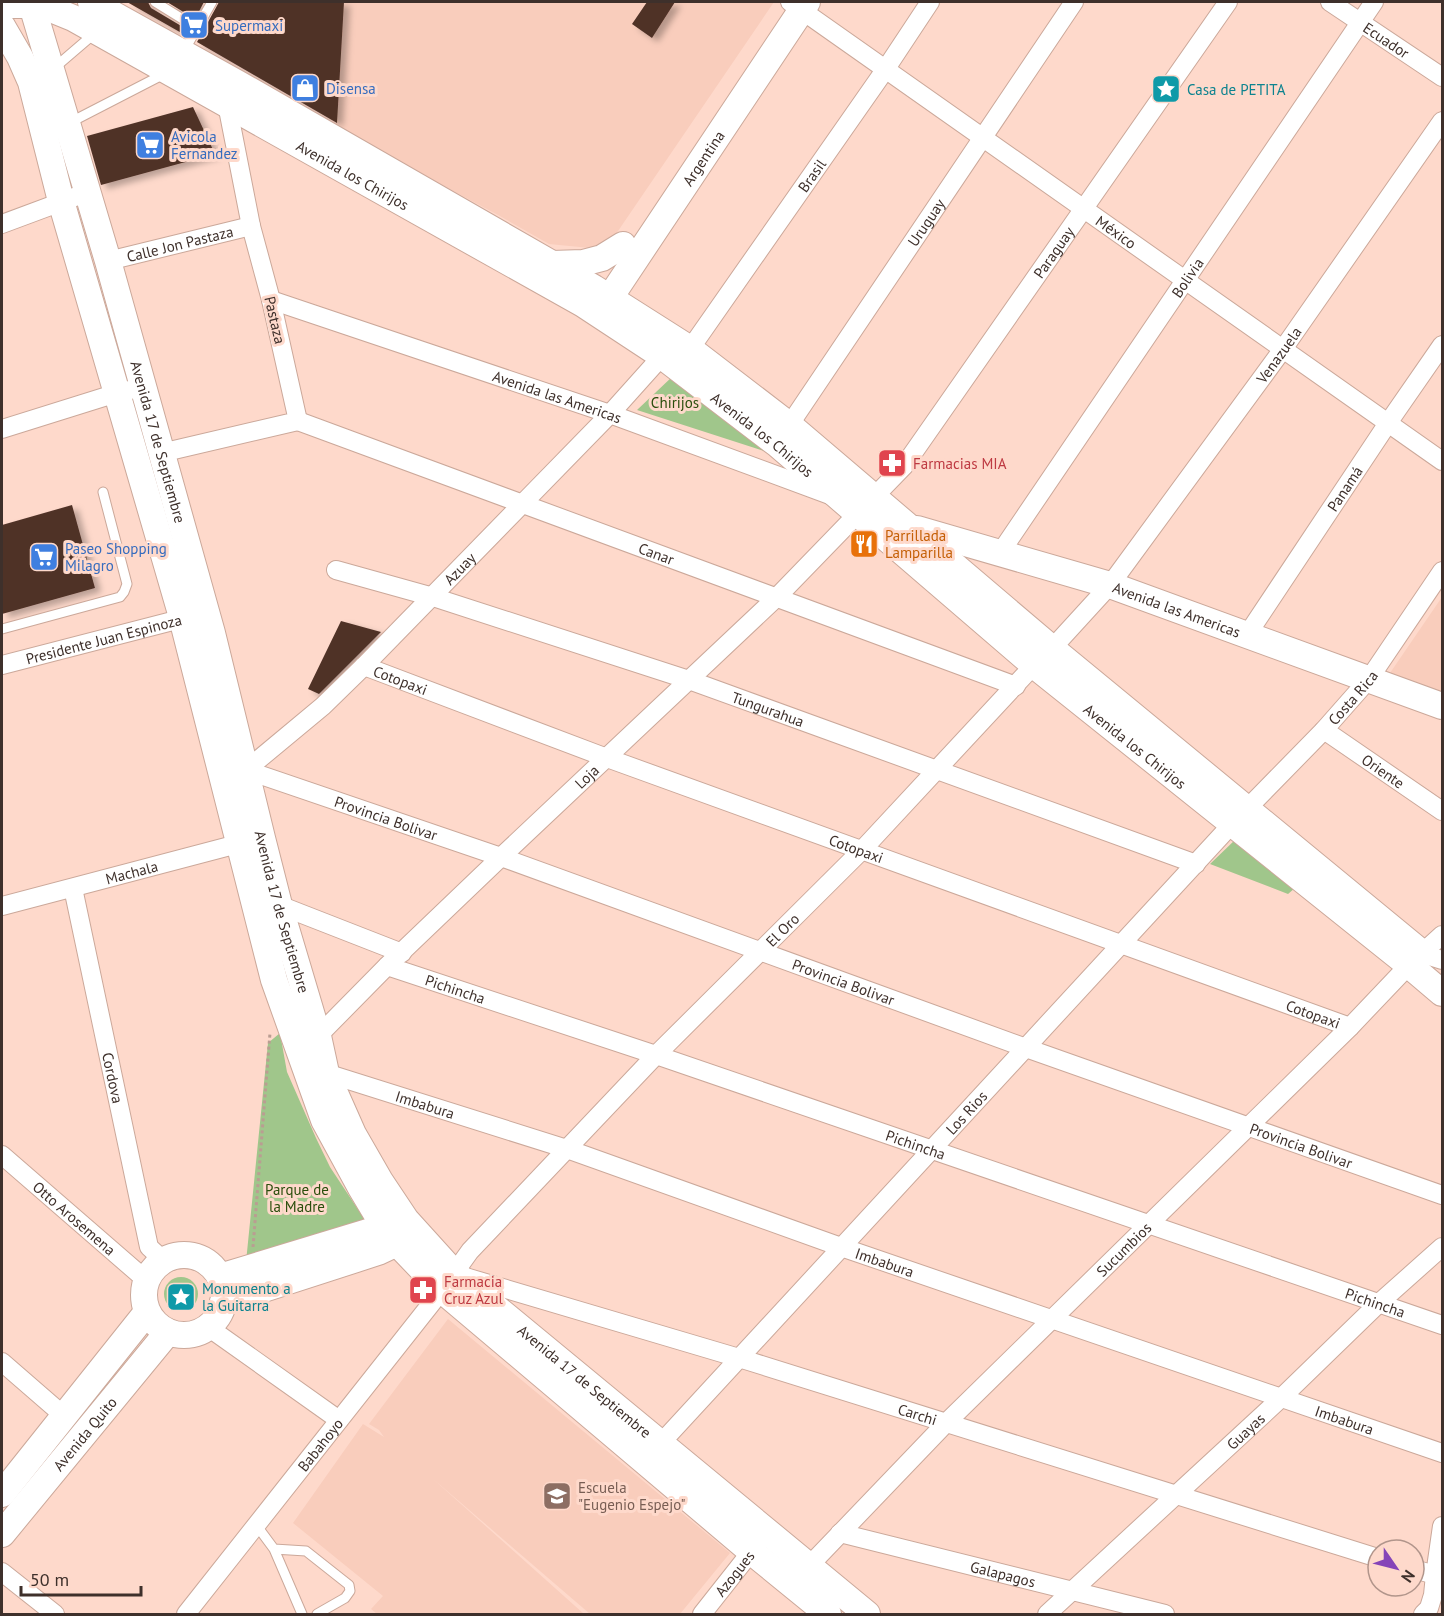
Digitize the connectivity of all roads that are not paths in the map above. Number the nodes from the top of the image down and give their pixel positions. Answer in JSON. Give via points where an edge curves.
{"nodes":[{"id":1,"x":91,"y":2,"type":"edge"},
{"id":2,"x":155,"y":2,"type":"edge"},
{"id":3,"x":212,"y":2,"type":"edge"},
{"id":4,"x":930,"y":2,"type":"edge"},
{"id":5,"x":1074,"y":2,"type":"edge"},
{"id":6,"x":1228,"y":2,"type":"edge"},
{"id":7,"x":1330,"y":2,"type":"edge"},
{"id":8,"x":1374,"y":2,"type":"edge"},
{"id":9,"x":32,"y":3,"type":"edge"},
{"id":10,"x":797,"y":4,"type":"edge"},
{"id":11,"x":2,"y":5,"type":"edge"},
{"id":12,"x":1360,"y":22,"type":"junction"},
{"id":13,"x":2,"y":26,"type":"edge"},
{"id":14,"x":197,"y":28,"type":"junction"},
{"id":15,"x":97,"y":32,"type":"junction"},
{"id":16,"x":176,"y":62,"type":"junction"},
{"id":17,"x":52,"y":70,"type":"junction"},
{"id":18,"x":885,"y":70,"type":"junction"},
{"id":19,"x":1443,"y":77,"type":"edge"},
{"id":20,"x":232,"y":93,"type":"junction"},
{"id":21,"x":1443,"y":121,"type":"edge"},
{"id":22,"x":67,"y":124,"type":"junction"},
{"id":23,"x":983,"y":139,"type":"junction"},
{"id":24,"x":88,"y":192,"type":"junction"},
{"id":25,"x":61,"y":201,"type":"junction"},
{"id":26,"x":1084,"y":209,"type":"junction"},
{"id":27,"x":2,"y":224,"type":"edge"},
{"id":28,"x":251,"y":226,"type":"junction"},
{"id":29,"x":623,"y":245,"type":"junction"},
{"id":30,"x":108,"y":261,"type":"junction"},
{"id":31,"x":552,"y":264,"type":"junction"},
{"id":32,"x":1185,"y":280,"type":"junction"},
{"id":33,"x":271,"y":300,"type":"junction"},
{"id":34,"x":596,"y":301,"type":"junction"},
{"id":35,"x":1443,"y":345,"type":"edge"},
{"id":36,"x":676,"y":348,"type":"junction"},
{"id":37,"x":1283,"y":349,"type":"junction"},
{"id":38,"x":142,"y":387,"type":"junction"},
{"id":39,"x":117,"y":393,"type":"junction"},
{"id":40,"x":610,"y":414,"type":"junction"},
{"id":41,"x":298,"y":421,"type":"junction"},
{"id":42,"x":1388,"y":423,"type":"junction"},
{"id":43,"x":2,"y":429,"type":"edge"},
{"id":44,"x":783,"y":435,"type":"junction"},
{"id":45,"x":161,"y":453,"type":"junction"},
{"id":46,"x":1443,"y":461,"type":"edge"},
{"id":47,"x":103,"y":492,"type":"dead end"},
{"id":48,"x":522,"y":504,"type":"junction"},
{"id":49,"x":858,"y":504,"type":"junction"},
{"id":50,"x":907,"y":526,"type":"junction"},
{"id":51,"x":989,"y":550,"type":"junction"},
{"id":52,"x":336,"y":570,"type":"dead end"},
{"id":53,"x":1443,"y":571,"type":"edge"},
{"id":54,"x":965,"y":576,"type":"junction"},
{"id":55,"x":1110,"y":585,"type":"junction"},
{"id":56,"x":433,"y":597,"type":"junction"},
{"id":57,"x":777,"y":597,"type":"junction"},
{"id":58,"x":194,"y":615,"type":"junction"},
{"id":59,"x":2,"y":629,"type":"edge"},
{"id":60,"x":1247,"y":634,"type":"junction"},
{"id":61,"x":1043,"y":656,"type":"junction"},
{"id":62,"x":2,"y":665,"type":"edge"},
{"id":63,"x":364,"y":666,"type":"junction"},
{"id":64,"x":1369,"y":679,"type":"junction"},
{"id":65,"x":689,"y":680,"type":"junction"},
{"id":66,"x":1016,"y":686,"type":"junction"},
{"id":67,"x":1443,"y":706,"type":"edge"},
{"id":68,"x":1324,"y":730,"type":"junction"},
{"id":69,"x":607,"y":758,"type":"junction"},
{"id":70,"x":246,"y":770,"type":"junction"},
{"id":71,"x":937,"y":770,"type":"junction"},
{"id":72,"x":1443,"y":811,"type":"edge"},
{"id":73,"x":1239,"y":817,"type":"junction"},
{"id":74,"x":251,"y":841,"type":"junction"},
{"id":75,"x":862,"y":849,"type":"junction"},
{"id":76,"x":501,"y":857,"type":"junction"},
{"id":77,"x":1196,"y":864,"type":"junction"},
{"id":78,"x":73,"y":888,"type":"junction"},
{"id":79,"x":279,"y":905,"type":"junction"},
{"id":80,"x":2,"y":906,"type":"edge"},
{"id":81,"x":1443,"y":935,"type":"edge"},
{"id":82,"x":1122,"y":944,"type":"junction"},
{"id":83,"x":759,"y":951,"type":"junction"},
{"id":84,"x":402,"y":953,"type":"junction"},
{"id":85,"x":1425,"y":960,"type":"edge"},
{"id":86,"x":387,"y":966,"type":"junction"},
{"id":87,"x":1443,"y":970,"type":"edge"},
{"id":88,"x":1443,"y":993,"type":"edge"},
{"id":89,"x":1350,"y":1027,"type":"junction"},
{"id":90,"x":281,"y":1028,"type":"junction"},
{"id":91,"x":318,"y":1036,"type":"junction"},
{"id":92,"x":1026,"y":1048,"type":"junction"},
{"id":93,"x":656,"y":1055,"type":"junction"},
{"id":94,"x":326,"y":1073,"type":"junction"},
{"id":95,"x":1249,"y":1126,"type":"junction"},
{"id":96,"x":567,"y":1149,"type":"junction"},
{"id":97,"x":931,"y":1150,"type":"junction"},
{"id":98,"x":2,"y":1155,"type":"edge"},
{"id":99,"x":1443,"y":1195,"type":"edge"},
{"id":100,"x":1148,"y":1225,"type":"junction"},
{"id":101,"x":402,"y":1231,"type":"junction"},
{"id":102,"x":1443,"y":1246,"type":"edge"},
{"id":103,"x":841,"y":1247,"type":"junction"},
{"id":104,"x":163,"y":1260,"type":"junction"},
{"id":105,"x":220,"y":1277,"type":"junction"},
{"id":106,"x":146,"y":1280,"type":"junction"},
{"id":107,"x":448,"y":1282,"type":"junction"},
{"id":108,"x":223,"y":1302,"type":"junction"},
{"id":109,"x":1378,"y":1304,"type":"junction"},
{"id":110,"x":147,"y":1312,"type":"junction"},
{"id":111,"x":1051,"y":1320,"type":"junction"},
{"id":112,"x":1443,"y":1325,"type":"edge"},
{"id":113,"x":208,"y":1326,"type":"junction"},
{"id":114,"x":168,"y":1332,"type":"junction"},
{"id":115,"x":739,"y":1358,"type":"junction"},
{"id":116,"x":2,"y":1362,"type":"edge"},
{"id":117,"x":1280,"y":1399,"type":"junction"},
{"id":118,"x":63,"y":1415,"type":"junction"},
{"id":119,"x":339,"y":1420,"type":"junction"},
{"id":120,"x":946,"y":1423,"type":"junction"},
{"id":121,"x":660,"y":1443,"type":"junction"},
{"id":122,"x":1443,"y":1454,"type":"edge"},
{"id":123,"x":2,"y":1494,"type":"edge"},
{"id":124,"x":1176,"y":1495,"type":"junction"},
{"id":125,"x":257,"y":1526,"type":"junction"},
{"id":126,"x":1443,"y":1526,"type":"edge"},
{"id":127,"x":840,"y":1533,"type":"junction"},
{"id":128,"x":2,"y":1534,"type":"edge"},
{"id":129,"x":759,"y":1542,"type":"junction"},
{"id":130,"x":274,"y":1549,"type":"junction"},
{"id":131,"x":1366,"y":1554,"type":"edge"},
{"id":132,"x":808,"y":1567,"type":"junction"},
{"id":133,"x":2,"y":1572,"type":"edge"},
{"id":134,"x":1426,"y":1572,"type":"edge"},
{"id":135,"x":1435,"y":1575,"type":"junction"},
{"id":136,"x":1071,"y":1592,"type":"junction"},
{"id":137,"x":55,"y":1614,"type":"edge"},
{"id":138,"x":186,"y":1614,"type":"edge"},
{"id":139,"x":302,"y":1614,"type":"edge"},
{"id":140,"x":317,"y":1614,"type":"edge"},
{"id":141,"x":702,"y":1614,"type":"edge"},
{"id":142,"x":828,"y":1614,"type":"edge"},
{"id":143,"x":867,"y":1614,"type":"edge"},
{"id":144,"x":1047,"y":1614,"type":"edge"},
{"id":145,"x":1165,"y":1614,"type":"edge"},
{"id":146,"x":1423,"y":1614,"type":"edge"}],
"edges":[{"from":1,"to":16,"type":"street","name":"Avenida los Chirijos"},
{"from":2,"to":14,"type":"lane"},
{"from":3,"to":14,"type":"lane"},
{"from":4,"to":18,"type":"street","name":"Brasil"},
{"from":5,"to":23,"type":"street","name":"Uruguay"},
{"from":6,"to":26,"type":"street","name":"Paraguay"},
{"from":7,"to":12,"type":"street","name":"Ecuador"},
{"from":8,"to":12,"type":"street","name":"Bolivia"},
{"from":9,"to":11,"type":"street","name":"Avenida los Chirijos"},
{"from":9,"to":15,"type":"street","name":"Avenida los Chirijos"},
{"from":9,"to":17,"type":"street","name":"Avenida 17 de Septiembre"},
{"from":10,"to":18,"type":"street","name":"México"},
{"from":10,"to":29,"type":"street","name":"Argentina"},
{"from":10,"to":34,"type":"street","name":"Argentina"},
{"from":12,"to":19,"type":"street","name":"Ecuador"},
{"from":12,"to":32,"type":"street","name":"Bolivia"},
{"from":13,"to":25,"type":"street","name":"Avenida 17 de Septiembre","via":[[31,82]]},
{"from":14,"to":16,"type":"lane"},
{"from":15,"to":16,"type":"street","name":"Avenida los Chirijos"},
{"from":15,"to":17,"type":"lane"},
{"from":16,"to":20,"type":"street","name":"Avenida los Chirijos"},
{"from":16,"to":22,"type":"lane"},
{"from":17,"to":22,"type":"street","name":"Avenida 17 de Septiembre"},
{"from":18,"to":23,"type":"street","name":"México"},
{"from":18,"to":36,"type":"street","name":"Brasil"},
{"from":20,"to":28,"type":"street","name":"Pastaza"},
{"from":20,"to":31,"type":"street","name":"Avenida los Chirijos"},
{"from":20,"to":34,"type":"street","name":"Avenida los Chirijos"},
{"from":21,"to":37,"type":"street","name":"Venazuela"},
{"from":22,"to":24,"type":"street","name":"Avenida 17 de Septiembre"},
{"from":23,"to":26,"type":"street","name":"México"},
{"from":23,"to":44,"type":"street","name":"Uruguay"},
{"from":24,"to":25,"type":"street"},
{"from":24,"to":30,"type":"street","name":"Avenida 17 de Septiembre"},
{"from":25,"to":27,"type":"street"},
{"from":25,"to":39,"type":"street","name":"Avenida 17 de Septiembre"},
{"from":26,"to":32,"type":"street","name":"México"},
{"from":26,"to":49,"type":"street","name":"Paraguay","via":[[904,466]]},
{"from":28,"to":30,"type":"street","name":"Calle Jon Pastaza"},
{"from":28,"to":33,"type":"street","name":"Pastaza"},
{"from":29,"to":31,"type":"street","via":[[602,258]]},
{"from":29,"to":34,"type":"street","name":"Argentina"},
{"from":30,"to":38,"type":"street","name":"Avenida 17 de Septiembre"},
{"from":31,"to":34,"type":"street","name":"Avenida los Chirijos"},
{"from":32,"to":37,"type":"street","name":"México"},
{"from":32,"to":51,"type":"street","name":"Bolivia"},
{"from":33,"to":40,"type":"street","name":"Avenida las Americas"},
{"from":33,"to":41,"type":"street","name":"Pastaza"},
{"from":34,"to":36,"type":"street","name":"Avenida los Chirijos"},
{"from":35,"to":42,"type":"street","name":"Panamá"},
{"from":36,"to":40,"type":"street","name":"Azuay"},
{"from":36,"to":44,"type":"street","name":"Avenida los Chirijos"},
{"from":37,"to":42,"type":"street","name":"México"},
{"from":37,"to":55,"type":"street","name":"Venazuela"},
{"from":38,"to":39,"type":"street"},
{"from":38,"to":45,"type":"street","name":"Avenida 17 de Septiembre"},
{"from":39,"to":43,"type":"street"},
{"from":39,"to":58,"type":"street","name":"Avenida 17 de Septiembre"},
{"from":40,"to":48,"type":"street","name":"Azuay"},
{"from":40,"to":49,"type":"street","name":"Avenida las Americas"},
{"from":41,"to":45,"type":"street"},
{"from":41,"to":48,"type":"street","name":"Canar"},
{"from":42,"to":46,"type":"street","name":"México"},
{"from":42,"to":60,"type":"street","name":"Panamá"},
{"from":44,"to":49,"type":"street","name":"Avenida los Chirijos"},
{"from":45,"to":58,"type":"street","name":"Avenida 17 de Septiembre"},
{"from":47,"to":59,"type":"lane","via":[[127,584],[124,592],[120,597]]},
{"from":48,"to":56,"type":"street","name":"Azuay"},
{"from":48,"to":57,"type":"street","name":"Canar"},
{"from":49,"to":50,"type":"street","name":"Avenida los Chirijos"},
{"from":49,"to":57,"type":"street","name":"Loja"},
{"from":49,"to":61,"type":"street","name":"Avenida los Chirijos"},
{"from":50,"to":51,"type":"street","name":"Avenida las Americas"},
{"from":50,"to":54,"type":"street","name":"Avenida los Chirijos"},
{"from":51,"to":54,"type":"street","via":[[967,555]]},
{"from":51,"to":55,"type":"street","name":"Avenida las Americas"},
{"from":52,"to":56,"type":"street","name":"Tungurahua"},
{"from":53,"to":64,"type":"street","name":"Costa Rica"},
{"from":54,"to":61,"type":"street","name":"Avenida los Chirijos"},
{"from":55,"to":60,"type":"street","name":"Avenida las Americas"},
{"from":55,"to":61,"type":"street","name":"El Oro"},
{"from":56,"to":63,"type":"street","name":"Azuay"},
{"from":56,"to":65,"type":"street","name":"Tungurahua"},
{"from":57,"to":65,"type":"street","name":"Loja"},
{"from":57,"to":66,"type":"street","name":"Canar"},
{"from":58,"to":62,"type":"street","name":"Presidente Juan Espinoza"},
{"from":58,"to":70,"type":"street","name":"Avenida 17 de Septiembre"},
{"from":58,"to":74,"type":"street","name":"Avenida 17 de Septiembre"},
{"from":60,"to":64,"type":"street","name":"Avenida las Americas"},
{"from":61,"to":66,"type":"street","name":"El Oro"},
{"from":61,"to":73,"type":"street","name":"Avenida los Chirijos"},
{"from":63,"to":69,"type":"street","name":"Cotopaxi"},
{"from":63,"to":70,"type":"street","name":"Azuay"},
{"from":64,"to":67,"type":"street","name":"Avenida las Americas"},
{"from":64,"to":68,"type":"street","name":"Costa Rica"},
{"from":65,"to":69,"type":"street","name":"Loja"},
{"from":65,"to":71,"type":"street","name":"Tungurahua"},
{"from":66,"to":71,"type":"street","name":"El Oro"},
{"from":68,"to":72,"type":"street","name":"Oriente"},
{"from":68,"to":73,"type":"street","name":"Costa Rica"},
{"from":69,"to":75,"type":"street","name":"Cotopaxi"},
{"from":69,"to":76,"type":"street","name":"Loja"},
{"from":70,"to":74,"type":"street","name":"Avenida 17 de Septiembre"},
{"from":70,"to":76,"type":"street","name":"Provincia Bolivar"},
{"from":71,"to":75,"type":"street","name":"El Oro"},
{"from":71,"to":77,"type":"street","name":"Tungurahua"},
{"from":73,"to":77,"type":"street","name":"Los Rios"},
{"from":73,"to":85,"type":"street","name":"Avenida los Chirijos"},
{"from":74,"to":78,"type":"street","name":"Machala"},
{"from":74,"to":79,"type":"street","name":"Avenida 17 de Septiembre"},
{"from":74,"to":90,"type":"street","name":"Avenida 17 de Septiembre"},
{"from":75,"to":82,"type":"street","name":"Cotopaxi"},
{"from":75,"to":83,"type":"street","name":"El Oro"},
{"from":76,"to":83,"type":"street","name":"Provincia Bolivar"},
{"from":76,"to":84,"type":"street","name":"Loja"},
{"from":77,"to":82,"type":"street","name":"Los Rios"},
{"from":78,"to":80,"type":"street","name":"Machala"},
{"from":78,"to":104,"type":"street","name":"Cordova","via":[[149,1247]]},
{"from":79,"to":84,"type":"street"},
{"from":79,"to":91,"type":"street","name":"Avenida 17 de Septiembre"},
{"from":81,"to":85,"type":"street","name":"Sucumbios"},
{"from":82,"to":89,"type":"street","name":"Cotopaxi"},
{"from":82,"to":92,"type":"street","name":"Los Rios"},
{"from":83,"to":92,"type":"street","name":"Provincia Bolivar"},
{"from":83,"to":93,"type":"street","name":"El Oro"},
{"from":84,"to":86,"type":"street","name":"Loja"},
{"from":85,"to":87,"type":"street","name":"Avenida los Chirijos"},
{"from":85,"to":88,"type":"street","name":"Avenida los Chirijos"},
{"from":85,"to":89,"type":"street","name":"Sucumbios"},
{"from":86,"to":91,"type":"street","name":"Loja"},
{"from":86,"to":93,"type":"street","name":"Pichincha"},
{"from":89,"to":95,"type":"street","name":"Sucumbios"},
{"from":90,"to":91,"type":"street"},
{"from":90,"to":101,"type":"street","name":"Avenida 17 de Septiembre","via":[[361,1188]]},
{"from":91,"to":94,"type":"street","name":"Avenida 17 de Septiembre"},
{"from":92,"to":95,"type":"street","name":"Provincia Bolivar"},
{"from":92,"to":97,"type":"street","name":"Los Rios"},
{"from":93,"to":96,"type":"street","name":"El Oro"},
{"from":93,"to":97,"type":"street","name":"Pichincha"},
{"from":94,"to":96,"type":"street","name":"Imbabura"},
{"from":94,"to":101,"type":"street","name":"Avenida 17 de Septiembre"},
{"from":95,"to":99,"type":"street","name":"Provincia Bolivar"},
{"from":95,"to":100,"type":"street","name":"Sucumbios"},
{"from":96,"to":103,"type":"street","name":"Imbabura"},
{"from":96,"to":107,"type":"street","name":"El Oro","via":[[470,1251]]},
{"from":97,"to":100,"type":"street","name":"Pichincha"},
{"from":97,"to":103,"type":"street","name":"Los Rios"},
{"from":98,"to":106,"type":"street","name":"Otto Arosemena"},
{"from":100,"to":109,"type":"street","name":"Pichincha"},
{"from":100,"to":111,"type":"street","name":"Sucumbios"},
{"from":101,"to":105,"type":"street"},
{"from":101,"to":107,"type":"street","name":"Avenida 17 de Septiembre"},
{"from":101,"to":108,"type":"street","via":[[378,1252]]},
{"from":102,"to":109,"type":"street","name":"Guayas"},
{"from":103,"to":111,"type":"street","name":"Imbabura"},
{"from":103,"to":115,"type":"street","name":"Los Rios"},
{"from":104,"to":105,"type":"street","via":[[189,1254],[212,1266]]},
{"from":104,"to":106,"type":"street"},
{"from":105,"to":108,"type":"street"},
{"from":106,"to":110,"type":"street","via":[[143,1296]]},
{"from":107,"to":115,"type":"street","name":"Carchi"},
{"from":107,"to":119,"type":"street","name":"Babahoyo"},
{"from":107,"to":121,"type":"street","name":"Avenida 17 de Septiembre"},
{"from":107,"to":129,"type":"street","name":"Avenida 17 de Septiembre"},
{"from":108,"to":113,"type":"street"},
{"from":109,"to":112,"type":"street","name":"Pichincha"},
{"from":109,"to":117,"type":"street","name":"Guayas"},
{"from":110,"to":114,"type":"street"},
{"from":110,"to":118,"type":"street","name":"Avenida Quito"},
{"from":111,"to":117,"type":"street","name":"Imbabura"},
{"from":111,"to":120,"type":"street","name":"Sucumbios"},
{"from":113,"to":114,"type":"street","via":[[192,1334]]},
{"from":113,"to":119,"type":"street"},
{"from":114,"to":128,"type":"street","name":"Avenida Quito"},
{"from":115,"to":120,"type":"street","name":"Carchi"},
{"from":115,"to":121,"type":"street","name":"Los Rios"},
{"from":116,"to":118,"type":"street"},
{"from":117,"to":122,"type":"street","name":"Imbabura"},
{"from":117,"to":124,"type":"street","name":"Guayas"},
{"from":118,"to":123,"type":"street","name":"Avenida Quito"},
{"from":119,"to":125,"type":"street","name":"Babahoyo"},
{"from":120,"to":124,"type":"street","name":"Carchi"},
{"from":120,"to":127,"type":"street","name":"Sucumbios"},
{"from":121,"to":129,"type":"street","name":"Avenida 17 de Septiembre"},
{"from":124,"to":131,"type":"street","name":"Carchi"},
{"from":124,"to":136,"type":"street","name":"Guayas"},
{"from":125,"to":130,"type":"lane"},
{"from":125,"to":138,"type":"street","name":"Babahoyo"},
{"from":126,"to":135,"type":"street"},
{"from":127,"to":132,"type":"street","name":"Sucumbios"},
{"from":127,"to":136,"type":"street","name":"Galapagos"},
{"from":129,"to":132,"type":"street","name":"Avenida 17 de Septiembre"},
{"from":129,"to":141,"type":"street","name":"Azogues"},
{"from":129,"to":142,"type":"street","name":"Avenida 17 de Septiembre"},
{"from":130,"to":139,"type":"lane"},
{"from":130,"to":140,"type":"lane","via":[[306,1551],[349,1586],[345,1598]]},
{"from":132,"to":143,"type":"street","name":"Avenida 17 de Septiembre"},
{"from":133,"to":137,"type":"street"},
{"from":134,"to":135,"type":"street"},
{"from":135,"to":146,"type":"street","via":[[1429,1608]]},
{"from":136,"to":144,"type":"street","name":"Guayas"},
{"from":136,"to":145,"type":"street","name":"Galapagos"}]}
